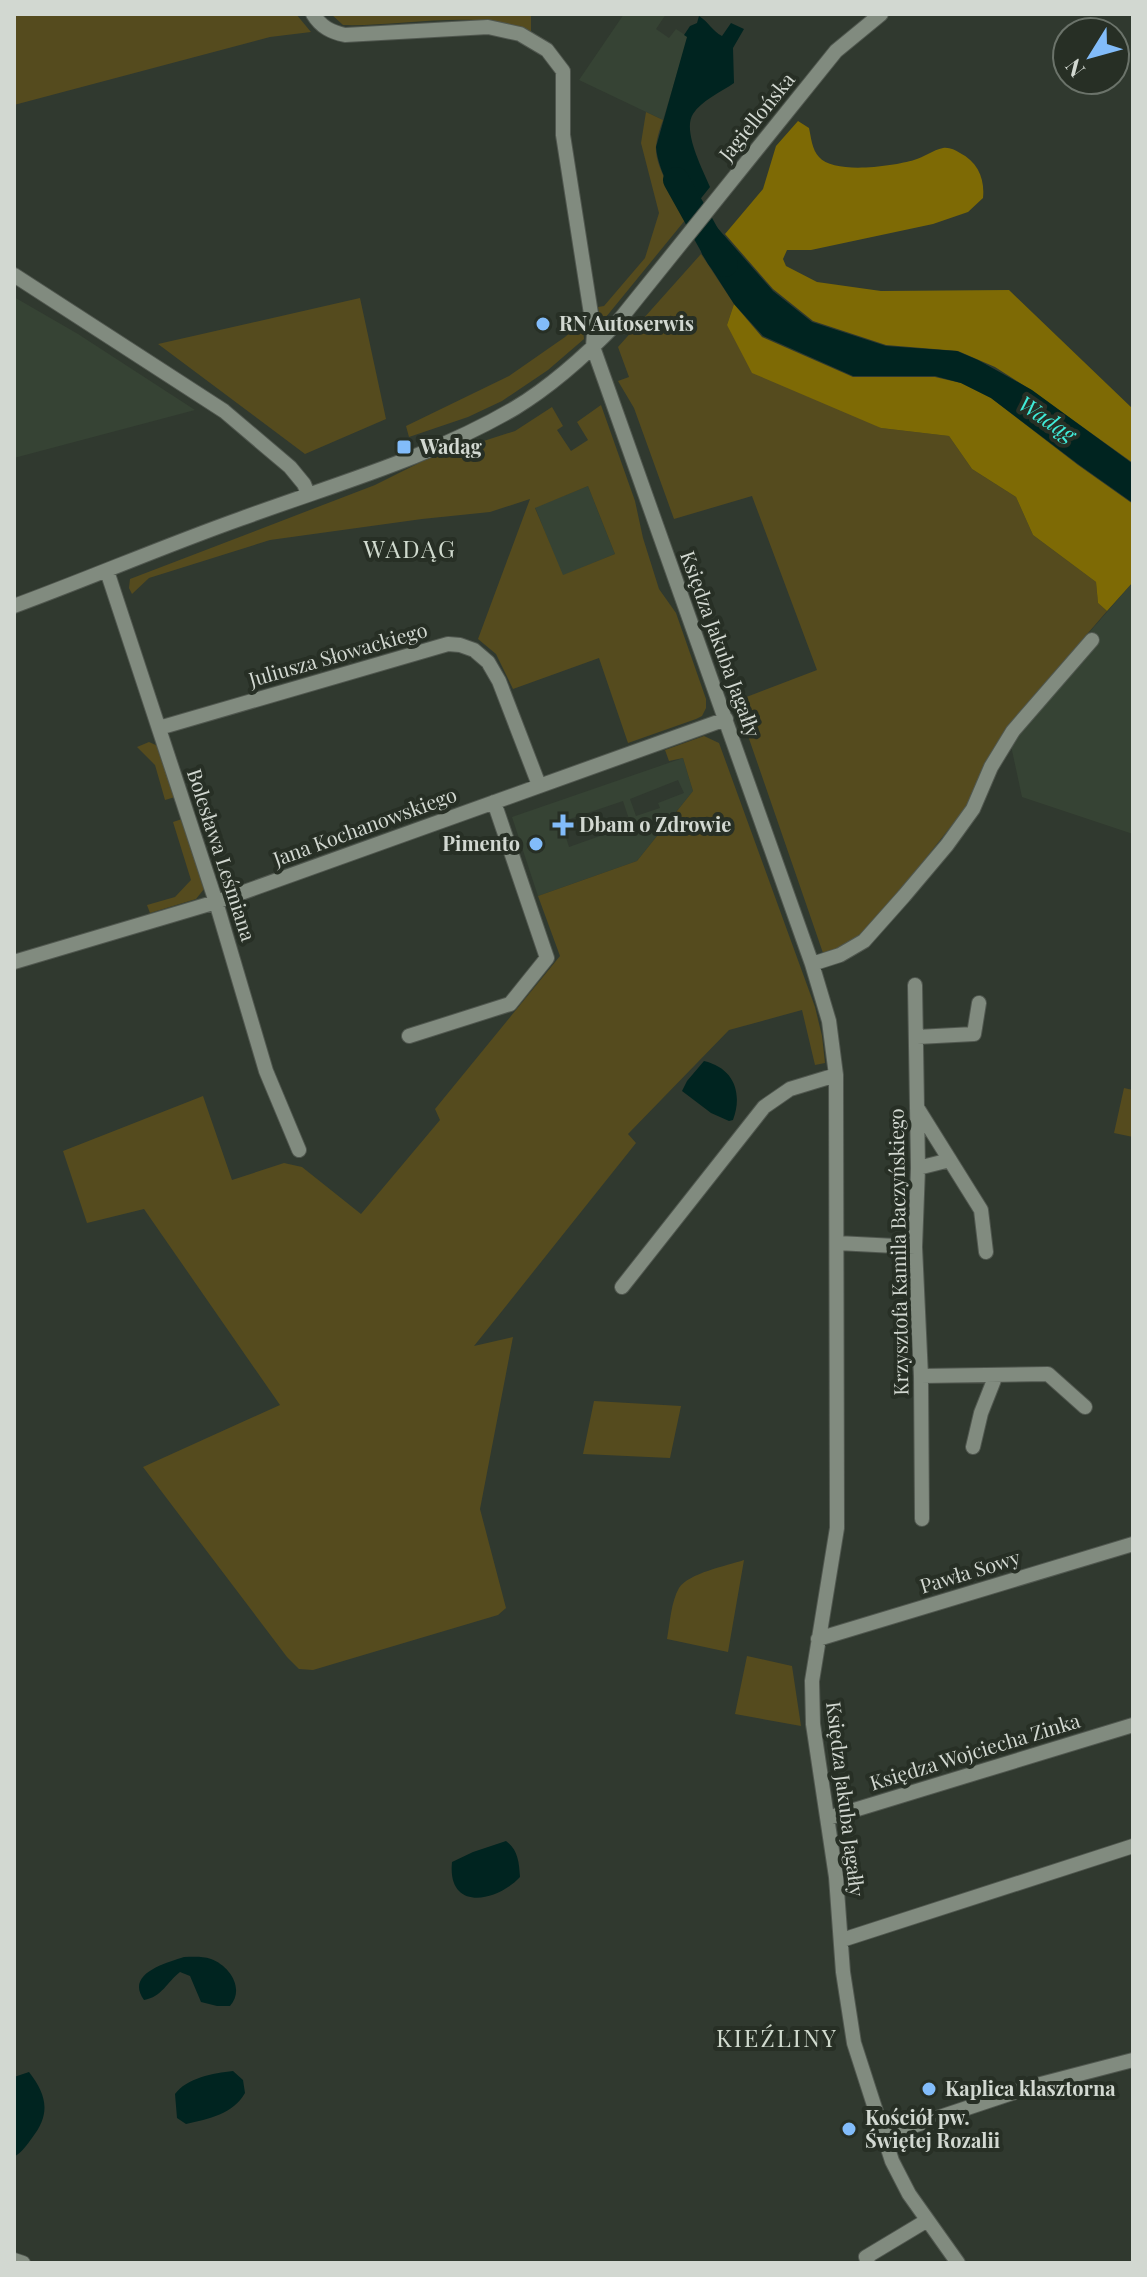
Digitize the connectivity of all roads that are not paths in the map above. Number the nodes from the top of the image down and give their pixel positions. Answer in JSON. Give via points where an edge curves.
{"nodes":[{"id":1,"x":313,"y":14,"type":"edge"},
{"id":2,"x":881,"y":14,"type":"edge"},
{"id":3,"x":14,"y":275,"type":"edge"},
{"id":4,"x":593,"y":347,"type":"junction"},
{"id":5,"x":308,"y":494,"type":"junction"},
{"id":6,"x":107,"y":571,"type":"junction"},
{"id":7,"x":14,"y":606,"type":"edge"},
{"id":8,"x":1092,"y":640,"type":"dead end"},
{"id":9,"x":726,"y":719,"type":"junction"},
{"id":10,"x":159,"y":728,"type":"junction"},
{"id":11,"x":539,"y":785,"type":"junction"},
{"id":12,"x":494,"y":802,"type":"junction"},
{"id":13,"x":216,"y":902,"type":"junction"},
{"id":14,"x":14,"y":962,"type":"edge"},
{"id":15,"x":812,"y":964,"type":"junction"},
{"id":16,"x":915,"y":985,"type":"dead end"},
{"id":17,"x":979,"y":1003,"type":"dead end"},
{"id":18,"x":409,"y":1036,"type":"dead end"},
{"id":19,"x":917,"y":1037,"type":"junction"},
{"id":20,"x":836,"y":1075,"type":"junction"},
{"id":21,"x":918,"y":1109,"type":"junction"},
{"id":22,"x":299,"y":1150,"type":"dead end"},
{"id":23,"x":950,"y":1160,"type":"junction"},
{"id":24,"x":918,"y":1168,"type":"junction"},
{"id":25,"x":837,"y":1243,"type":"junction"},
{"id":26,"x":915,"y":1247,"type":"junction"},
{"id":27,"x":986,"y":1252,"type":"dead end"},
{"id":28,"x":622,"y":1287,"type":"dead end"},
{"id":29,"x":996,"y":1375,"type":"junction"},
{"id":30,"x":921,"y":1376,"type":"junction"},
{"id":31,"x":1085,"y":1407,"type":"dead end"},
{"id":32,"x":973,"y":1447,"type":"dead end"},
{"id":33,"x":922,"y":1519,"type":"dead end"},
{"id":34,"x":1133,"y":1544,"type":"edge"},
{"id":35,"x":818,"y":1639,"type":"junction"},
{"id":36,"x":1133,"y":1725,"type":"edge"},
{"id":37,"x":828,"y":1818,"type":"junction"},
{"id":38,"x":1133,"y":1846,"type":"edge"},
{"id":39,"x":842,"y":1940,"type":"junction"},
{"id":40,"x":1133,"y":2060,"type":"edge"},
{"id":41,"x":883,"y":2136,"type":"junction"},
{"id":42,"x":926,"y":2221,"type":"junction"},
{"id":43,"x":14,"y":2260,"type":"edge"},
{"id":44,"x":23,"y":2263,"type":"edge"},
{"id":45,"x":868,"y":2263,"type":"edge"},
{"id":46,"x":958,"y":2263,"type":"edge"}],
"edges":[{"from":1,"to":4,"type":"street","name":"Księdza Jakuba Jagałły","via":[[324,28],[345,35],[488,27],[520,34],[547,50],[563,71],[563,135]]},
{"from":2,"to":4,"type":"street","name":"Jagiellońska","via":[[836,51]]},
{"from":3,"to":5,"type":"street","via":[[224,411],[290,467]]},
{"from":4,"to":5,"type":"street","via":[[551,383],[472,431]]},
{"from":4,"to":9,"type":"street","name":"Księdza Jakuba Jagałły"},
{"from":5,"to":6,"type":"street"},
{"from":6,"to":7,"type":"street"},
{"from":6,"to":10,"type":"street","name":"Bolesława Leśmiana"},
{"from":8,"to":15,"type":"street","via":[[1013,731],[973,809],[904,896],[864,941]]},
{"from":9,"to":11,"type":"street","name":"Jana Kochanowskiego"},
{"from":9,"to":15,"type":"street","name":"Księdza Jakuba Jagałły"},
{"from":10,"to":11,"type":"street","name":"Juliusza Słowackiego","via":[[448,644],[460,645],[488,662],[499,681]]},
{"from":10,"to":13,"type":"street","name":"Bolesława Leśmiana"},
{"from":11,"to":12,"type":"street","name":"Jana Kochanowskiego"},
{"from":12,"to":13,"type":"street","name":"Jana Kochanowskiego"},
{"from":12,"to":18,"type":"street","via":[[547,958],[510,1004]]},
{"from":13,"to":14,"type":"street","name":"Jana Kochanowskiego"},
{"from":13,"to":22,"type":"street","name":"Bolesława Leśmiana","via":[[266,1071]]},
{"from":15,"to":20,"type":"street","name":"Księdza Jakuba Jagałły","via":[[829,1021]]},
{"from":16,"to":19,"type":"street","name":"Krzysztofa Kamila Baczyńskiego"},
{"from":17,"to":19,"type":"street","via":[[974,1034]]},
{"from":19,"to":21,"type":"street","name":"Krzysztofa Kamila Baczyńskiego"},
{"from":20,"to":25,"type":"street","name":"Księdza Jakuba Jagałły"},
{"from":20,"to":28,"type":"street","via":[[790,1089],[764,1107]]},
{"from":21,"to":23,"type":"street"},
{"from":21,"to":24,"type":"street","name":"Krzysztofa Kamila Baczyńskiego"},
{"from":23,"to":24,"type":"street"},
{"from":23,"to":27,"type":"street","via":[[981,1210]]},
{"from":24,"to":26,"type":"street","name":"Krzysztofa Kamila Baczyńskiego"},
{"from":25,"to":26,"type":"street"},
{"from":25,"to":35,"type":"street","name":"Księdza Jakuba Jagałły","via":[[837,1528]]},
{"from":26,"to":30,"type":"street","name":"Krzysztofa Kamila Baczyńskiego"},
{"from":29,"to":30,"type":"street"},
{"from":29,"to":31,"type":"street","via":[[1048,1374]]},
{"from":29,"to":32,"type":"street"},
{"from":30,"to":33,"type":"street","name":"Krzysztofa Kamila Baczyńskiego"},
{"from":34,"to":35,"type":"street","name":"Pawła Sowy"},
{"from":35,"to":37,"type":"street","name":"Księdza Jakuba Jagałły","via":[[813,1724]]},
{"from":36,"to":37,"type":"street","name":"Księdza Wojciecha Zinka"},
{"from":37,"to":39,"type":"street","name":"Księdza Jakuba Jagałły"},
{"from":38,"to":39,"type":"street"},
{"from":39,"to":41,"type":"street","name":"Księdza Jakuba Jagałły","via":[[854,2043]]},
{"from":40,"to":41,"type":"street","via":[[1033,2086]]},
{"from":41,"to":42,"type":"street","name":"Księdza Jakuba Jagałły"},
{"from":42,"to":45,"type":"street","via":[[866,2257]]},
{"from":42,"to":46,"type":"street","name":"Księdza Jakuba Jagałły"},
{"from":43,"to":44,"type":"street"}]}
